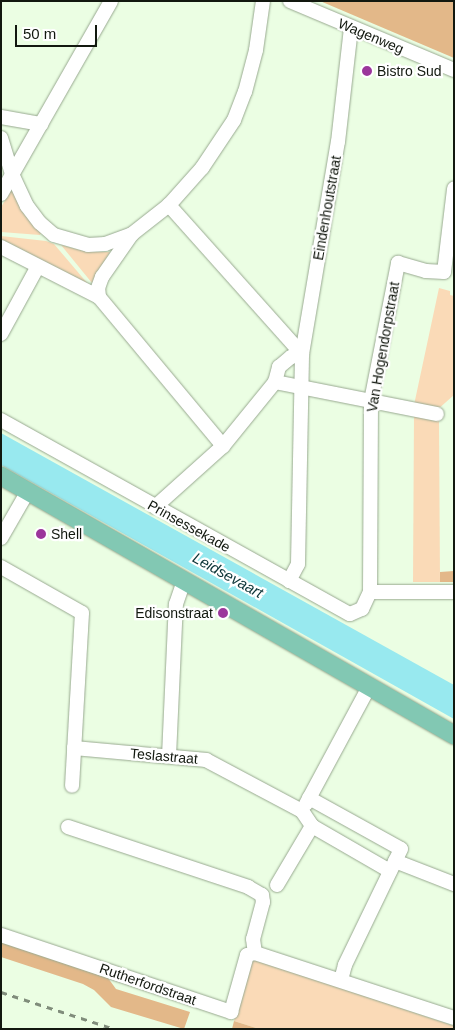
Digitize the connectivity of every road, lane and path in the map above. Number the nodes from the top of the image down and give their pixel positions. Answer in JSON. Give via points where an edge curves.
{"nodes":[{"id":1,"x":111,"y":1,"type":"edge"},
{"id":2,"x":263,"y":1,"type":"edge"},
{"id":3,"x":290,"y":1,"type":"edge"},
{"id":4,"x":351,"y":28,"type":"junction"},
{"id":5,"x":454,"y":70,"type":"edge"},
{"id":6,"x":1,"y":117,"type":"edge"},
{"id":7,"x":41,"y":124,"type":"junction"},
{"id":8,"x":1,"y":138,"type":"edge"},
{"id":9,"x":12,"y":174,"type":"junction"},
{"id":10,"x":454,"y":189,"type":"edge"},
{"id":11,"x":1,"y":194,"type":"edge"},
{"id":12,"x":169,"y":204,"type":"junction"},
{"id":13,"x":132,"y":234,"type":"junction"},
{"id":14,"x":1,"y":247,"type":"edge"},
{"id":15,"x":38,"y":266,"type":"junction"},
{"id":16,"x":99,"y":297,"type":"junction"},
{"id":17,"x":1,"y":334,"type":"edge"},
{"id":18,"x":302,"y":354,"type":"junction"},
{"id":19,"x":275,"y":382,"type":"junction"},
{"id":20,"x":302,"y":387,"type":"junction"},
{"id":21,"x":371,"y":401,"type":"junction"},
{"id":22,"x":437,"y":414,"type":"dead end"},
{"id":23,"x":1,"y":420,"type":"edge"},
{"id":24,"x":223,"y":446,"type":"junction"},
{"id":25,"x":1,"y":476,"type":"edge"},
{"id":26,"x":28,"y":491,"type":"junction"},
{"id":27,"x":155,"y":507,"type":"junction"},
{"id":28,"x":1,"y":538,"type":"edge"},
{"id":29,"x":1,"y":567,"type":"edge"},
{"id":30,"x":184,"y":581,"type":"junction"},
{"id":31,"x":289,"y":581,"type":"junction"},
{"id":32,"x":370,"y":592,"type":"junction"},
{"id":33,"x":454,"y":592,"type":"edge"},
{"id":34,"x":369,"y":687,"type":"junction"},
{"id":35,"x":454,"y":735,"type":"edge"},
{"id":36,"x":74,"y":748,"type":"junction"},
{"id":37,"x":170,"y":756,"type":"junction"},
{"id":38,"x":72,"y":786,"type":"dead end"},
{"id":39,"x":309,"y":798,"type":"junction"},
{"id":40,"x":302,"y":811,"type":"junction"},
{"id":41,"x":312,"y":826,"type":"junction"},
{"id":42,"x":68,"y":827,"type":"dead end"},
{"id":43,"x":392,"y":866,"type":"junction"},
{"id":44,"x":454,"y":884,"type":"edge"},
{"id":45,"x":278,"y":885,"type":"dead end"},
{"id":46,"x":1,"y":935,"type":"edge"},
{"id":47,"x":255,"y":953,"type":"junction"},
{"id":48,"x":341,"y":980,"type":"junction"},
{"id":49,"x":454,"y":1018,"type":"edge"}],
"edges":[{"from":1,"to":7,"type":"street"},
{"from":2,"to":12,"type":"street","via":[[256,50],[234,120],[202,168]]},
{"from":3,"to":4,"type":"street","name":"Wagenweg"},
{"from":4,"to":5,"type":"street","name":"Wagenweg"},
{"from":4,"to":18,"type":"street","name":"Eindenhoutstraat","via":[[338,142]]},
{"from":6,"to":7,"type":"street"},
{"from":7,"to":9,"type":"street"},
{"from":8,"to":9,"type":"street"},
{"from":9,"to":11,"type":"street"},
{"from":9,"to":13,"type":"street","via":[[27,206],[54,235],[88,244],[105,244]]},
{"from":10,"to":21,"type":"street","name":"Van Hogendorpstraat","via":[[444,272],[398,263]]},
{"from":12,"to":13,"type":"street"},
{"from":12,"to":18,"type":"street"},
{"from":13,"to":16,"type":"street","via":[[102,277]]},
{"from":14,"to":15,"type":"street"},
{"from":15,"to":16,"type":"street"},
{"from":15,"to":17,"type":"street"},
{"from":16,"to":24,"type":"street"},
{"from":18,"to":19,"type":"street","via":[[291,357],[280,367]]},
{"from":18,"to":20,"type":"street","name":"Eindenhoutstraat"},
{"from":19,"to":20,"type":"street"},
{"from":19,"to":24,"type":"street"},
{"from":20,"to":21,"type":"street"},
{"from":20,"to":31,"type":"street","name":"Eindenhoutstraat","via":[[298,564]]},
{"from":21,"to":22,"type":"street"},
{"from":21,"to":32,"type":"street","name":"Van Hogendorpstraat"},
{"from":23,"to":27,"type":"street","name":"Prinsessekade"},
{"from":24,"to":27,"type":"street"},
{"from":25,"to":26,"type":"main road"},
{"from":26,"to":28,"type":"street"},
{"from":26,"to":30,"type":"main road"},
{"from":27,"to":31,"type":"street","name":"Prinsessekade"},
{"from":29,"to":36,"type":"street","via":[[82,612]]},
{"from":30,"to":34,"type":"main road"},
{"from":30,"to":37,"type":"street","via":[[176,604]]},
{"from":31,"to":32,"type":"street","name":"Prinsessekade","via":[[350,614],[362,609]]},
{"from":32,"to":33,"type":"street"},
{"from":34,"to":35,"type":"main road"},
{"from":34,"to":39,"type":"street"},
{"from":36,"to":37,"type":"street","name":"Teslastraat"},
{"from":36,"to":38,"type":"street"},
{"from":37,"to":40,"type":"street","name":"Teslastraat","via":[[206,760]]},
{"from":39,"to":40,"type":"street"},
{"from":39,"to":43,"type":"street","via":[[401,849]]},
{"from":40,"to":41,"type":"street"},
{"from":41,"to":43,"type":"street"},
{"from":41,"to":45,"type":"street"},
{"from":42,"to":47,"type":"street","via":[[248,887],[262,895],[253,939]]},
{"from":43,"to":44,"type":"street"},
{"from":43,"to":48,"type":"street"},
{"from":46,"to":47,"type":"street","name":"Rutherfordstraat","via":[[231,1012],[247,955]]},
{"from":47,"to":48,"type":"street"},
{"from":48,"to":49,"type":"street"}]}
